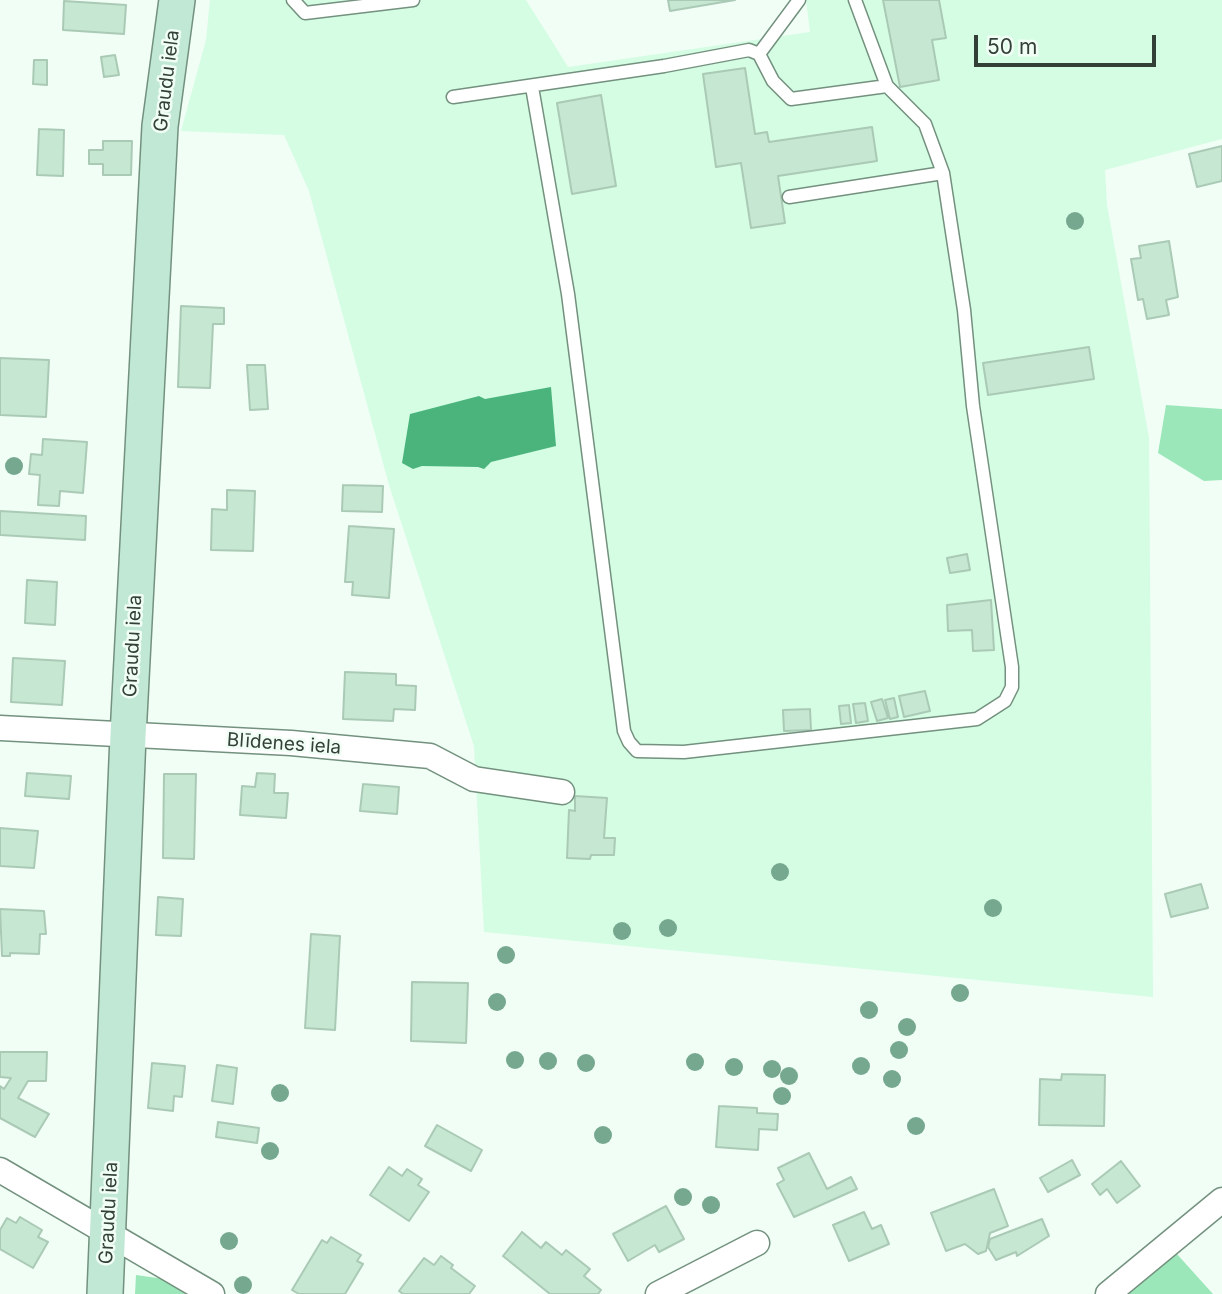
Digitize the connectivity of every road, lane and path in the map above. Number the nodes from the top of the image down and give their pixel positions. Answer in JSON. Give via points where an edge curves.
{"nodes":[{"id":1,"x":177,"y":0,"type":"edge"},
{"id":2,"x":293,"y":0,"type":"edge"},
{"id":3,"x":416,"y":0,"type":"edge"},
{"id":4,"x":799,"y":0,"type":"edge"},
{"id":5,"x":855,"y":0,"type":"edge"},
{"id":6,"x":759,"y":54,"type":"junction"},
{"id":7,"x":887,"y":86,"type":"junction"},
{"id":8,"x":533,"y":87,"type":"junction"},
{"id":9,"x":453,"y":97,"type":"dead end"},
{"id":10,"x":943,"y":173,"type":"junction"},
{"id":11,"x":789,"y":197,"type":"dead end"},
{"id":12,"x":0,"y":729,"type":"edge"},
{"id":13,"x":128,"y":736,"type":"junction"},
{"id":14,"x":562,"y":792,"type":"dead end"},
{"id":15,"x":0,"y":1170,"type":"edge"},
{"id":16,"x":1222,"y":1200,"type":"edge"},
{"id":17,"x":108,"y":1231,"type":"junction"},
{"id":18,"x":757,"y":1243,"type":"dead end"},
{"id":19,"x":105,"y":1294,"type":"edge"},
{"id":20,"x":212,"y":1294,"type":"edge"},
{"id":21,"x":658,"y":1294,"type":"edge"},
{"id":22,"x":1108,"y":1294,"type":"edge"}],
"edges":[{"from":1,"to":13,"type":"main road","name":"Graudu iela","via":[[160,126]]},
{"from":2,"to":3,"type":"lane","via":[[305,13]]},
{"from":4,"to":6,"type":"lane"},
{"from":5,"to":7,"type":"lane"},
{"from":6,"to":7,"type":"lane","via":[[773,81],[791,99]]},
{"from":6,"to":8,"type":"lane","via":[[749,50]]},
{"from":7,"to":10,"type":"lane","via":[[925,124]]},
{"from":8,"to":9,"type":"lane"},
{"from":8,"to":10,"type":"lane","via":[[587,428],[624,731],[637,751],[684,752],[977,719],[1005,701],[1012,687],[1012,667]]},
{"from":10,"to":11,"type":"lane"},
{"from":12,"to":13,"type":"street","name":"Blīdenes iela"},
{"from":13,"to":14,"type":"street","name":"Blīdenes iela","via":[[291,743],[430,756],[474,779]]},
{"from":13,"to":17,"type":"main road","name":"Graudu iela"},
{"from":15,"to":17,"type":"street"},
{"from":16,"to":22,"type":"street"},
{"from":17,"to":19,"type":"main road","name":"Graudu iela"},
{"from":17,"to":20,"type":"street"},
{"from":18,"to":21,"type":"street"}]}
